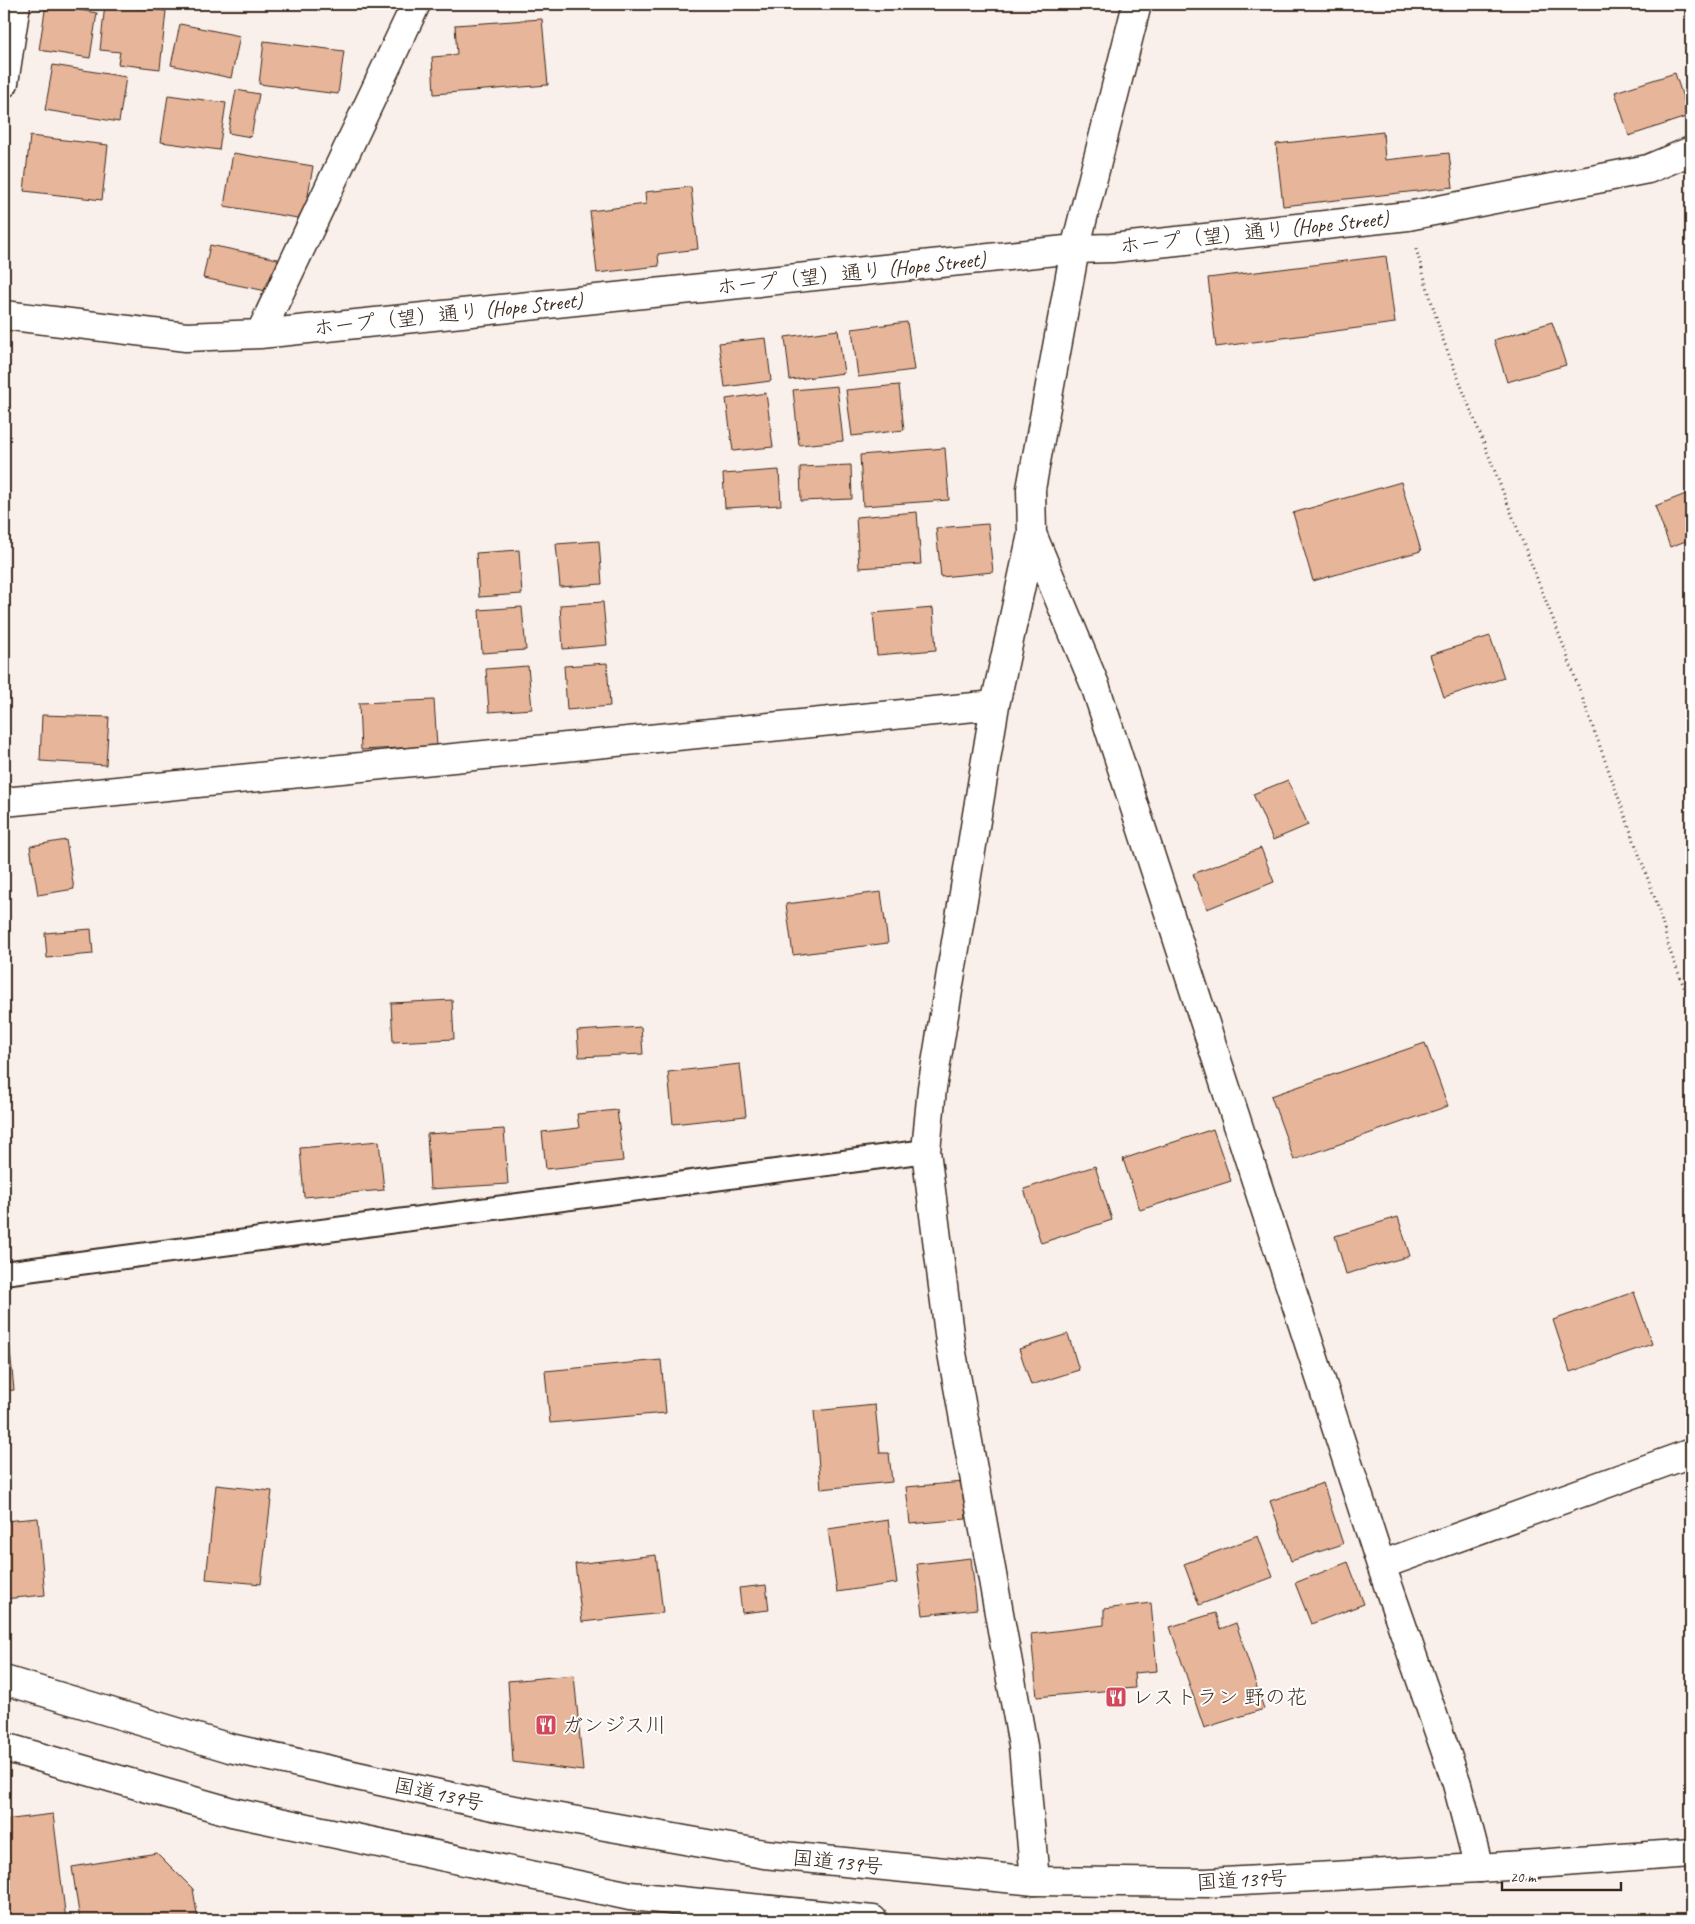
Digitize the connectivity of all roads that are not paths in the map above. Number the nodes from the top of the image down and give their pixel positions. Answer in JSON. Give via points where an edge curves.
{"nodes":[{"id":1,"x":16,"y":4,"type":"edge"},
{"id":2,"x":416,"y":4,"type":"edge"},
{"id":3,"x":1137,"y":4,"type":"edge"},
{"id":4,"x":4,"y":83,"type":"edge"},
{"id":5,"x":1691,"y":151,"type":"edge"},
{"id":6,"x":1075,"y":249,"type":"junction"},
{"id":7,"x":4,"y":314,"type":"edge"},
{"id":8,"x":260,"y":334,"type":"junction"},
{"id":9,"x":1032,"y":534,"type":"junction"},
{"id":10,"x":995,"y":705,"type":"junction"},
{"id":11,"x":4,"y":802,"type":"edge"},
{"id":12,"x":926,"y":1151,"type":"junction"},
{"id":13,"x":4,"y":1273,"type":"edge"},
{"id":14,"x":1691,"y":1453,"type":"edge"},
{"id":15,"x":1381,"y":1565,"type":"junction"},
{"id":16,"x":4,"y":1680,"type":"edge"},
{"id":17,"x":4,"y":1747,"type":"edge"},
{"id":18,"x":1691,"y":1852,"type":"edge"},
{"id":19,"x":1479,"y":1868,"type":"junction"},
{"id":20,"x":1035,"y":1881,"type":"junction"},
{"id":21,"x":630,"y":1896,"type":"junction"},
{"id":22,"x":693,"y":1920,"type":"edge"},
{"id":23,"x":873,"y":1920,"type":"edge"}],
"edges":[{"from":1,"to":4,"type":"main road"},
{"from":2,"to":8,"type":"main road"},
{"from":3,"to":6,"type":"main road"},
{"from":5,"to":6,"type":"main road","name":"ホープ（望）通り (Hope Street)","via":[[1648,169],[1408,216],[1112,248]]},
{"from":6,"to":8,"type":"main road","name":"ホープ（望）通り (Hope Street)"},
{"from":6,"to":9,"type":"main road","via":[[1031,489]]},
{"from":7,"to":8,"type":"main road","name":"ホープ（望）通り (Hope Street)","via":[[186,338]]},
{"from":9,"to":10,"type":"main road"},
{"from":9,"to":15,"type":"main road","via":[[1095,685]]},
{"from":10,"to":11,"type":"main road"},
{"from":10,"to":12,"type":"main road","via":[[932,1088]]},
{"from":12,"to":13,"type":"lane"},
{"from":12,"to":20,"type":"main road","via":[[950,1342],[1023,1746]]},
{"from":14,"to":15,"type":"main road"},
{"from":15,"to":19,"type":"main road","via":[[1457,1784]]},
{"from":16,"to":20,"type":"main road","name":"国道139号","via":[[230,1748],[498,1806],[764,1854]]},
{"from":17,"to":21,"type":"main road","via":[[232,1812]]},
{"from":18,"to":19,"type":"main road","name":"国道139号"},
{"from":19,"to":20,"type":"main road","name":"国道139号","via":[[1206,1883]]},
{"from":21,"to":22,"type":"main road"},
{"from":21,"to":23,"type":"main road"}]}
